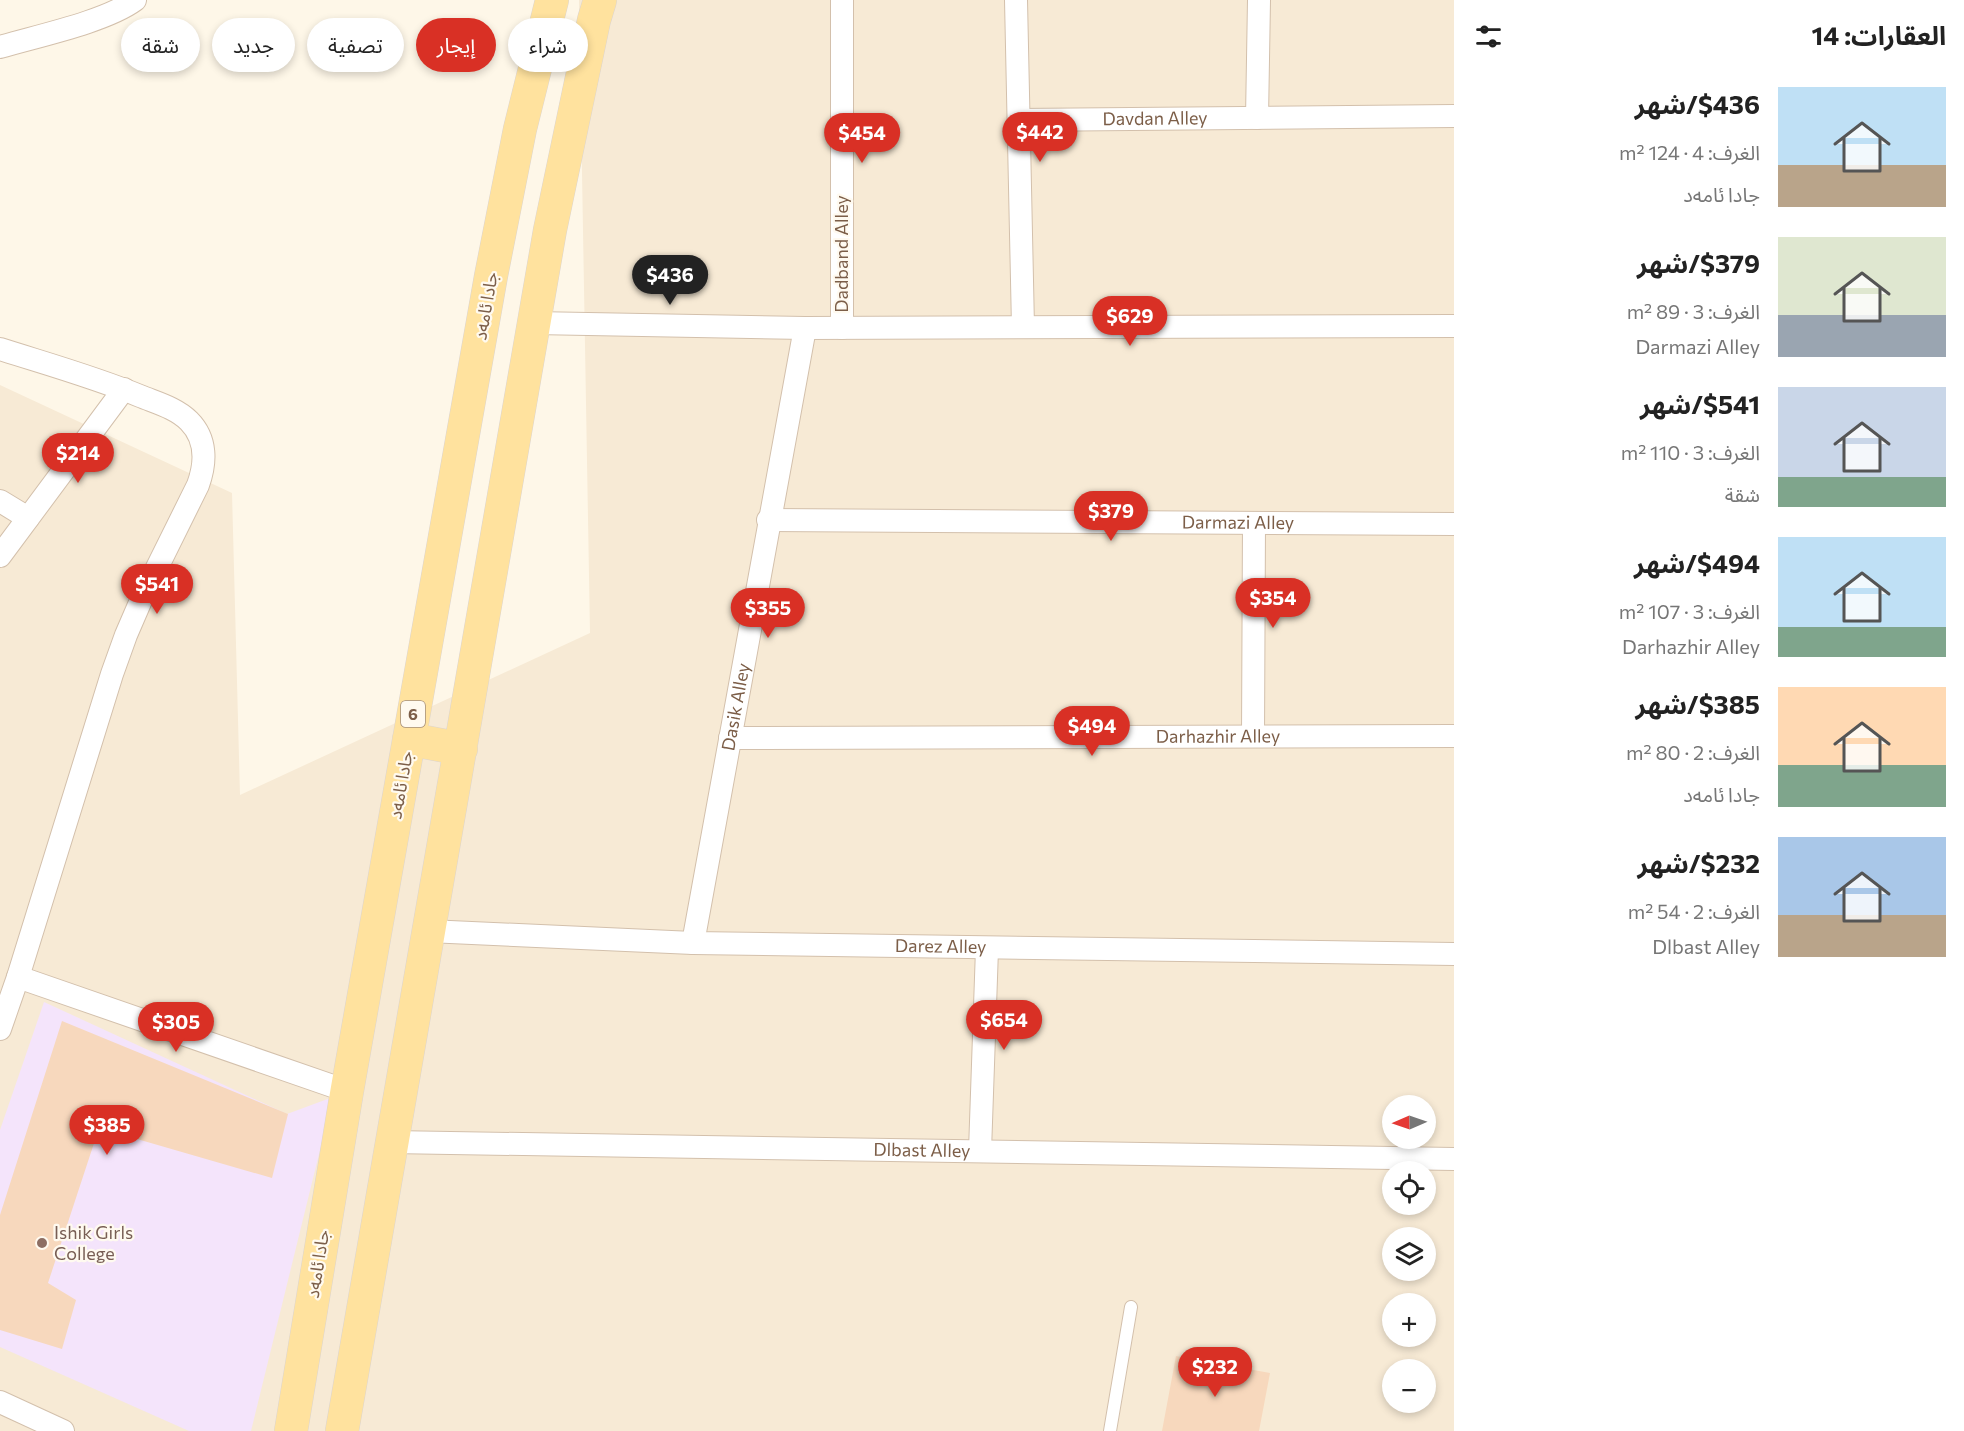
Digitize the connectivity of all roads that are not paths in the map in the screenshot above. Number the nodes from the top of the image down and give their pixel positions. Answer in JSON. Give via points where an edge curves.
{"nodes":[{"id":1,"x":135,"y":0,"type":"edge"},
{"id":2,"x":552,"y":0,"type":"edge"},
{"id":3,"x":600,"y":0,"type":"edge"},
{"id":4,"x":842,"y":0,"type":"edge"},
{"id":5,"x":1016,"y":0,"type":"edge"},
{"id":6,"x":1259,"y":0,"type":"edge"},
{"id":7,"x":0,"y":47,"type":"edge"},
{"id":8,"x":1454,"y":116,"type":"edge"},
{"id":9,"x":1257,"y":118,"type":"junction"},
{"id":10,"x":1018,"y":120,"type":"junction"},
{"id":11,"x":534,"y":323,"type":"junction"},
{"id":12,"x":1454,"y":326,"type":"edge"},
{"id":13,"x":1023,"y":327,"type":"junction"},
{"id":14,"x":805,"y":328,"type":"junction"},
{"id":15,"x":842,"y":328,"type":"junction"},
{"id":16,"x":0,"y":349,"type":"edge"},
{"id":17,"x":124,"y":389,"type":"junction"},
{"id":18,"x":0,"y":501,"type":"edge"},
{"id":19,"x":28,"y":518,"type":"junction"},
{"id":20,"x":768,"y":520,"type":"junction"},
{"id":21,"x":1254,"y":522,"type":"junction"},
{"id":22,"x":1454,"y":524,"type":"edge"},
{"id":23,"x":0,"y":556,"type":"edge"},
{"id":24,"x":425,"y":651,"type":"junction"},
{"id":25,"x":476,"y":658,"type":"junction"},
{"id":26,"x":1253,"y":736,"type":"junction"},
{"id":27,"x":1454,"y":736,"type":"edge"},
{"id":28,"x":730,"y":738,"type":"junction"},
{"id":29,"x":409,"y":739,"type":"junction"},
{"id":30,"x":461,"y":749,"type":"junction"},
{"id":31,"x":428,"y":931,"type":"junction"},
{"id":32,"x":693,"y":943,"type":"junction"},
{"id":33,"x":987,"y":948,"type":"junction"},
{"id":34,"x":1454,"y":954,"type":"edge"},
{"id":35,"x":18,"y":977,"type":"junction"},
{"id":36,"x":0,"y":1029,"type":"edge"},
{"id":37,"x":347,"y":1091,"type":"junction"},
{"id":38,"x":391,"y":1142,"type":"junction"},
{"id":39,"x":980,"y":1151,"type":"junction"},
{"id":40,"x":1454,"y":1159,"type":"edge"},
{"id":41,"x":1131,"y":1308,"type":"dead end"},
{"id":42,"x":0,"y":1402,"type":"edge"},
{"id":43,"x":21,"y":1422,"type":"edge"},
{"id":44,"x":63,"y":1431,"type":"edge"},
{"id":45,"x":291,"y":1431,"type":"edge"},
{"id":46,"x":342,"y":1431,"type":"edge"},
{"id":47,"x":1110,"y":1431,"type":"edge"}],
"edges":[{"from":1,"to":7,"type":"street","via":[[93,20]]},
{"from":2,"to":24,"type":"main road","name":"جادا ئامەد","number":"6","via":[[503,213]]},
{"from":3,"to":11,"type":"main road"},
{"from":4,"to":15,"type":"street","name":"Dadband Alley"},
{"from":5,"to":10,"type":"street"},
{"from":6,"to":9,"type":"street"},
{"from":8,"to":9,"type":"street","name":"Davdan Alley"},
{"from":9,"to":10,"type":"street","name":"Davdan Alley"},
{"from":10,"to":13,"type":"street"},
{"from":11,"to":14,"type":"street"},
{"from":11,"to":25,"type":"main road"},
{"from":12,"to":13,"type":"street"},
{"from":13,"to":15,"type":"street"},
{"from":14,"to":15,"type":"street"},
{"from":14,"to":20,"type":"street","name":"Dasik Alley"},
{"from":16,"to":17,"type":"street"},
{"from":17,"to":19,"type":"street"},
{"from":17,"to":35,"type":"street","via":[[178,411],[191,423],[200,437],[204,470],[126,635]]},
{"from":18,"to":19,"type":"street"},
{"from":19,"to":23,"type":"street"},
{"from":20,"to":21,"type":"street","name":"Darmazi Alley"},
{"from":20,"to":28,"type":"street","name":"Dasik Alley"},
{"from":21,"to":22,"type":"street","name":"Darmazi Alley"},
{"from":21,"to":26,"type":"street"},
{"from":24,"to":25,"type":"main road"},
{"from":24,"to":29,"type":"main road","name":"جادا ئامەد","number":"6"},
{"from":25,"to":30,"type":"main road"},
{"from":26,"to":27,"type":"street","name":"Darhazhir Alley"},
{"from":26,"to":28,"type":"street","name":"Darhazhir Alley"},
{"from":28,"to":32,"type":"street","name":"Dasik Alley"},
{"from":29,"to":30,"type":"main road"},
{"from":29,"to":37,"type":"main road","name":"جادا ئامەد","number":"6"},
{"from":30,"to":31,"type":"main road"},
{"from":31,"to":32,"type":"street","name":"Darez Alley"},
{"from":31,"to":38,"type":"main road"},
{"from":32,"to":33,"type":"street","name":"Darez Alley"},
{"from":33,"to":34,"type":"street","name":"Darez Alley"},
{"from":33,"to":39,"type":"street"},
{"from":35,"to":36,"type":"street"},
{"from":35,"to":37,"type":"street"},
{"from":37,"to":45,"type":"main road","name":"جادا ئامەد","number":"6"},
{"from":38,"to":39,"type":"street","name":"Dlbast Alley"},
{"from":38,"to":46,"type":"main road"},
{"from":39,"to":40,"type":"street","name":"Dlbast Alley"},
{"from":41,"to":47,"type":"lane"},
{"from":42,"to":43,"type":"street"},
{"from":43,"to":44,"type":"street"}]}
